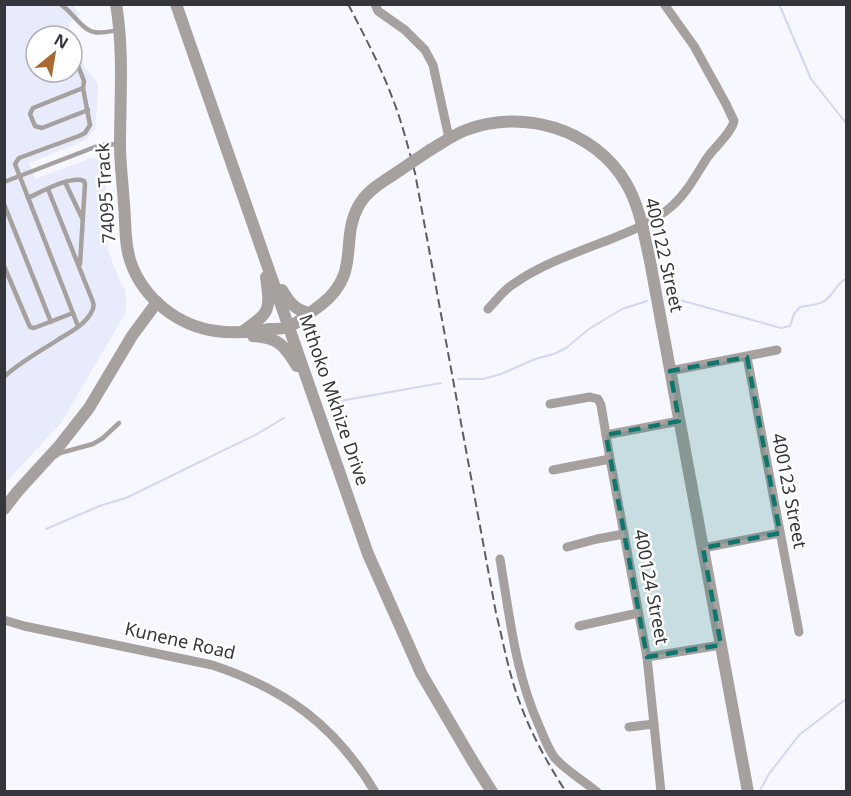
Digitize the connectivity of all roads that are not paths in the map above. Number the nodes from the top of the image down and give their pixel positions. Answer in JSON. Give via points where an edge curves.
{"nodes":[{"id":1,"x":60,"y":4,"type":"edge"},
{"id":2,"x":116,"y":4,"type":"edge"},
{"id":3,"x":176,"y":4,"type":"edge"},
{"id":4,"x":375,"y":4,"type":"edge"},
{"id":5,"x":664,"y":4,"type":"edge"},
{"id":6,"x":120,"y":29,"type":"junction"},
{"id":7,"x":84,"y":84,"type":"edge"},
{"id":8,"x":83,"y":88,"type":"junction"},
{"id":9,"x":88,"y":110,"type":"junction"},
{"id":10,"x":449,"y":138,"type":"junction"},
{"id":11,"x":120,"y":144,"type":"junction"},
{"id":12,"x":19,"y":176,"type":"junction"},
{"id":13,"x":4,"y":182,"type":"edge"},
{"id":14,"x":66,"y":182,"type":"junction"},
{"id":15,"x":48,"y":189,"type":"junction"},
{"id":16,"x":28,"y":198,"type":"junction"},
{"id":17,"x":4,"y":204,"type":"edge"},
{"id":18,"x":83,"y":220,"type":"junction"},
{"id":19,"x":643,"y":227,"type":"junction"},
{"id":20,"x":261,"y":246,"type":"junction"},
{"id":21,"x":4,"y":266,"type":"edge"},
{"id":22,"x":80,"y":268,"type":"junction"},
{"id":23,"x":271,"y":274,"type":"junction"},
{"id":24,"x":157,"y":302,"type":"junction"},
{"id":25,"x":488,"y":309,"type":"dead end"},
{"id":26,"x":73,"y":313,"type":"junction"},
{"id":27,"x":309,"y":313,"type":"junction"},
{"id":28,"x":51,"y":322,"type":"junction"},
{"id":29,"x":78,"y":326,"type":"junction"},
{"id":30,"x":290,"y":327,"type":"junction"},
{"id":31,"x":242,"y":332,"type":"junction"},
{"id":32,"x":225,"y":333,"type":"junction"},
{"id":33,"x":777,"y":350,"type":"dead end"},
{"id":34,"x":747,"y":357,"type":"junction"},
{"id":35,"x":670,"y":371,"type":"junction"},
{"id":36,"x":4,"y":377,"type":"edge"},
{"id":37,"x":309,"y":385,"type":"junction"},
{"id":38,"x":550,"y":404,"type":"dead end"},
{"id":39,"x":679,"y":421,"type":"junction"},
{"id":40,"x":119,"y":423,"type":"dead end"},
{"id":41,"x":606,"y":435,"type":"junction"},
{"id":42,"x":610,"y":459,"type":"junction"},
{"id":43,"x":39,"y":467,"type":"junction"},
{"id":44,"x":553,"y":470,"type":"dead end"},
{"id":45,"x":4,"y":508,"type":"edge"},
{"id":46,"x":780,"y":533,"type":"junction"},
{"id":47,"x":624,"y":534,"type":"junction"},
{"id":48,"x":567,"y":547,"type":"dead end"},
{"id":49,"x":703,"y":548,"type":"junction"},
{"id":50,"x":500,"y":559,"type":"dead end"},
{"id":51,"x":639,"y":613,"type":"junction"},
{"id":52,"x":4,"y":620,"type":"edge"},
{"id":53,"x":579,"y":626,"type":"dead end"},
{"id":54,"x":799,"y":632,"type":"dead end"},
{"id":55,"x":721,"y":645,"type":"junction"},
{"id":56,"x":647,"y":657,"type":"junction"},
{"id":57,"x":654,"y":724,"type":"junction"},
{"id":58,"x":629,"y":727,"type":"dead end"},
{"id":59,"x":375,"y":792,"type":"edge"},
{"id":60,"x":492,"y":792,"type":"edge"},
{"id":61,"x":597,"y":792,"type":"edge"},
{"id":62,"x":661,"y":792,"type":"edge"},
{"id":63,"x":748,"y":792,"type":"edge"}],
"edges":[{"from":1,"to":6,"type":"lane","via":[[90,31]]},
{"from":2,"to":6,"type":"street","name":"74095 Track"},
{"from":3,"to":20,"type":"street","name":"Mthoko Mkhize Drive"},
{"from":4,"to":10,"type":"street","via":[[429,57]]},
{"from":5,"to":19,"type":"street","via":[[694,46],[734,121],[684,194]]},
{"from":6,"to":11,"type":"street","name":"74095 Track"},
{"from":7,"to":8,"type":"lane"},
{"from":8,"to":9,"type":"lane"},
{"from":8,"to":9,"type":"lane","via":[[33,108],[30,114],[35,126],[42,128]]},
{"from":9,"to":12,"type":"lane","via":[[90,125],[85,133],[19,158],[15,164]]},
{"from":10,"to":19,"type":"street","name":"400122 Street","via":[[503,121],[525,121],[567,132],[615,168],[634,199]]},
{"from":10,"to":27,"type":"street","name":"400122 Street","bridge":true,"via":[[372,190],[360,203],[341,283]]},
{"from":11,"to":12,"type":"lane","via":[[94,147]]},
{"from":11,"to":24,"type":"street","name":"74095 Track","via":[[125,239],[130,261],[145,290]]},
{"from":12,"to":13,"type":"lane"},
{"from":12,"to":16,"type":"lane"},
{"from":14,"to":15,"type":"lane"},
{"from":14,"to":18,"type":"lane"},
{"from":14,"to":18,"type":"lane","via":[[84,181]]},
{"from":15,"to":16,"type":"lane"},
{"from":15,"to":22,"type":"lane"},
{"from":16,"to":26,"type":"lane"},
{"from":17,"to":28,"type":"lane"},
{"from":18,"to":22,"type":"lane"},
{"from":19,"to":25,"type":"street","via":[[533,272],[514,283]]},
{"from":19,"to":35,"type":"street","name":"400122 Street"},
{"from":20,"to":23,"type":"street","name":"Mthoko Mkhize Drive"},
{"from":20,"to":31,"type":"street","via":[[269,304],[265,314]]},
{"from":21,"to":28,"type":"lane","via":[[29,326]]},
{"from":22,"to":29,"type":"lane","via":[[94,307]]},
{"from":23,"to":27,"type":"street","via":[[294,307]]},
{"from":23,"to":30,"type":"street","name":"Mthoko Mkhize Drive"},
{"from":24,"to":32,"type":"street","name":"74095 Track","via":[[188,323]]},
{"from":24,"to":43,"type":"street","via":[[89,408]]},
{"from":26,"to":28,"type":"lane"},
{"from":26,"to":29,"type":"lane"},
{"from":27,"to":30,"type":"street","name":"400122 Street"},
{"from":29,"to":36,"type":"lane"},
{"from":30,"to":31,"type":"street","name":"74095 Track"},
{"from":30,"to":37,"type":"street","name":"Mthoko Mkhize Drive"},
{"from":31,"to":32,"type":"street","name":"74095 Track"},
{"from":32,"to":37,"type":"street","via":[[279,342]]},
{"from":33,"to":34,"type":"street"},
{"from":34,"to":35,"type":"street"},
{"from":34,"to":46,"type":"street","name":"400123 Street"},
{"from":35,"to":39,"type":"street","name":"400122 Street"},
{"from":37,"to":60,"type":"street","name":"Mthoko Mkhize Drive","via":[[368,554],[417,662]]},
{"from":38,"to":41,"type":"street","name":"400124 Street","via":[[595,398],[600,402]]},
{"from":39,"to":41,"type":"street"},
{"from":39,"to":49,"type":"street","name":"400122 Street"},
{"from":40,"to":43,"type":"lane","via":[[93,444],[60,453]]},
{"from":41,"to":42,"type":"street","name":"400124 Street"},
{"from":42,"to":44,"type":"street"},
{"from":42,"to":47,"type":"street","name":"400124 Street"},
{"from":43,"to":45,"type":"street"},
{"from":46,"to":49,"type":"street"},
{"from":46,"to":54,"type":"street","name":"400123 Street"},
{"from":47,"to":48,"type":"street"},
{"from":47,"to":51,"type":"street","name":"400124 Street"},
{"from":49,"to":55,"type":"street","name":"400122 Street"},
{"from":50,"to":61,"type":"street","via":[[509,625],[536,719],[555,757]]},
{"from":51,"to":53,"type":"street"},
{"from":51,"to":56,"type":"street","name":"400124 Street"},
{"from":52,"to":59,"type":"street","name":"Kunene Road","via":[[212,665],[265,686],[326,729]]},
{"from":55,"to":56,"type":"street"},
{"from":55,"to":63,"type":"street","name":"400122 Street"},
{"from":56,"to":57,"type":"street","name":"400124 Street"},
{"from":57,"to":58,"type":"street"},
{"from":57,"to":62,"type":"street","name":"400124 Street"}]}
